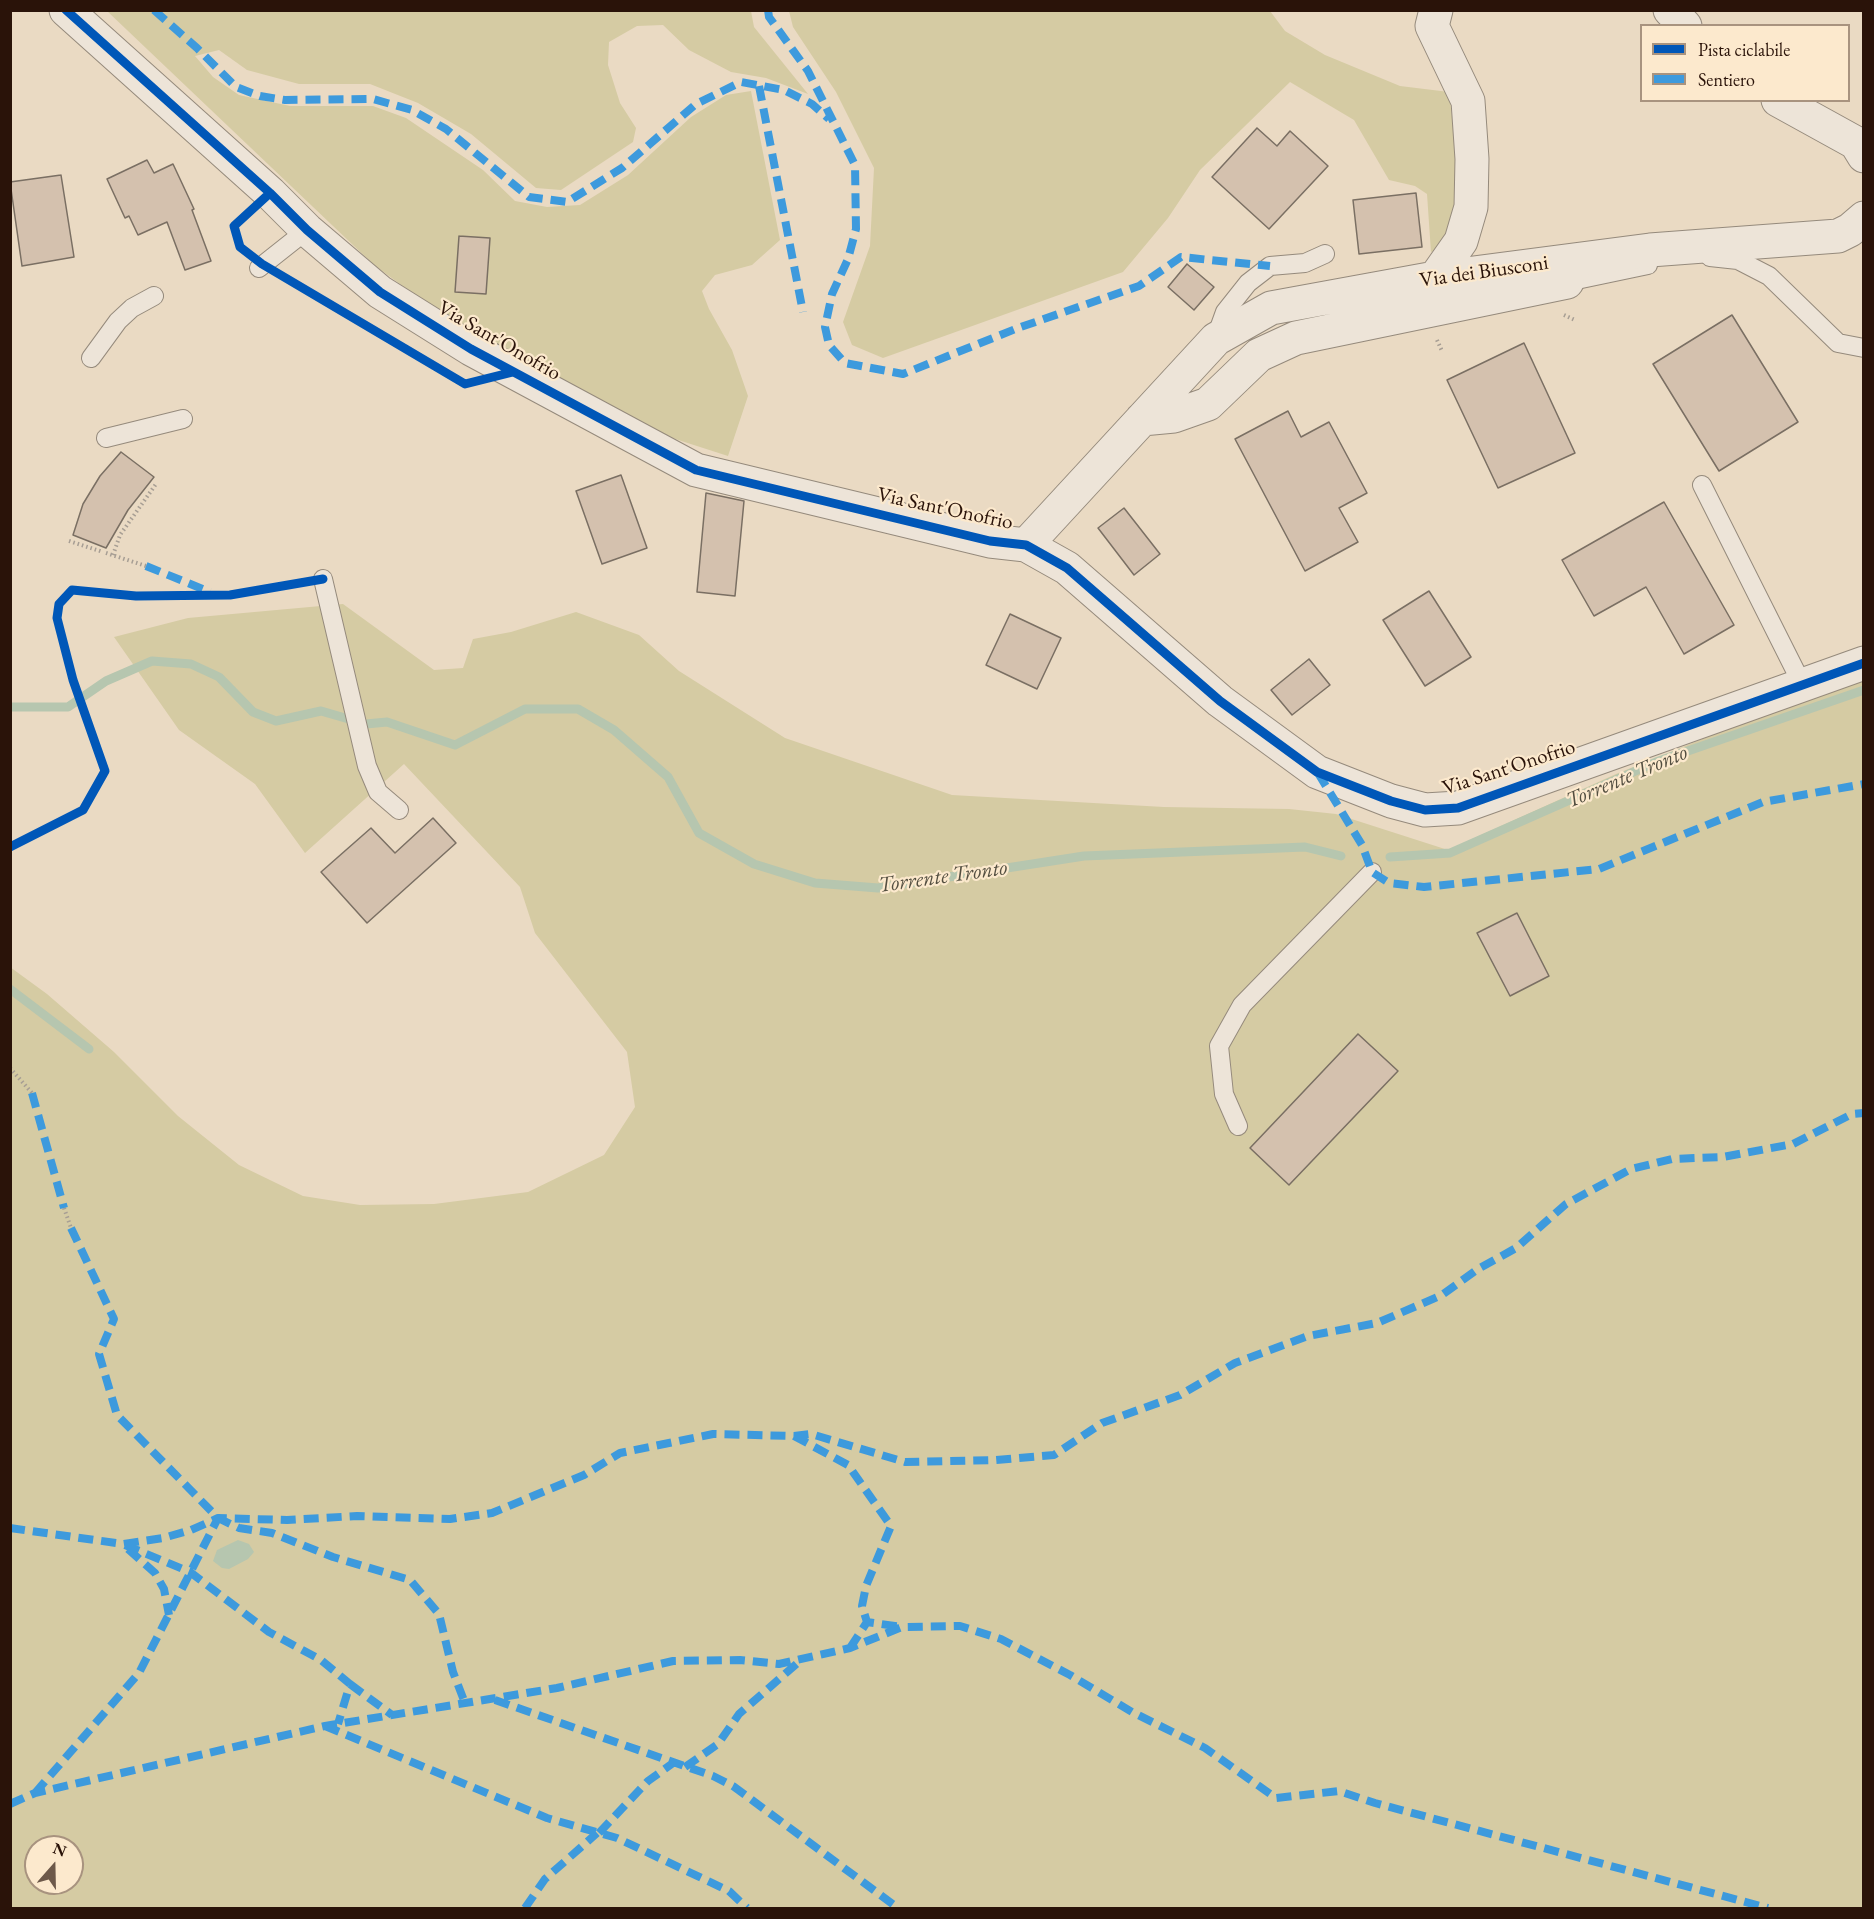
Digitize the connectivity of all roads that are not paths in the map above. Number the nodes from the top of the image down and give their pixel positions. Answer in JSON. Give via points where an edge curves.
{"nodes":[{"id":1,"x":66,"y":10,"type":"edge"},
{"id":2,"x":1436,"y":10,"type":"edge"},
{"id":3,"x":1670,"y":10,"type":"edge"},
{"id":4,"x":1683,"y":24,"type":"edge"},
{"id":5,"x":1782,"y":102,"type":"edge"},
{"id":6,"x":1863,"y":156,"type":"edge"},
{"id":7,"x":1863,"y":218,"type":"edge"},
{"id":8,"x":307,"y":230,"type":"junction"},
{"id":9,"x":1325,"y":254,"type":"dead end"},
{"id":10,"x":259,"y":268,"type":"dead end"},
{"id":11,"x":1435,"y":278,"type":"junction"},
{"id":12,"x":1567,"y":282,"type":"joint"},
{"id":13,"x":154,"y":296,"type":"dead end"},
{"id":14,"x":1216,"y":339,"type":"junction"},
{"id":15,"x":1863,"y":348,"type":"edge"},
{"id":16,"x":91,"y":358,"type":"dead end"},
{"id":17,"x":183,"y":419,"type":"dead end"},
{"id":18,"x":1142,"y":419,"type":"junction"},
{"id":19,"x":106,"y":438,"type":"dead end"},
{"id":20,"x":1702,"y":485,"type":"dead end"},
{"id":21,"x":1026,"y":544,"type":"junction"},
{"id":22,"x":323,"y":579,"type":"dead end"},
{"id":23,"x":1863,"y":663,"type":"edge"},
{"id":24,"x":1802,"y":684,"type":"junction"},
{"id":25,"x":399,"y":810,"type":"dead end"},
{"id":26,"x":1372,"y":872,"type":"dead end"},
{"id":27,"x":1238,"y":1126,"type":"dead end"}],
"edges":[{"from":1,"to":8,"type":"street","name":"Via Sant'Onofrio"},
{"from":2,"to":11,"type":"street","via":[[1432,26],[1468,101],[1472,207],[1461,241]]},
{"from":3,"to":4,"type":"street"},
{"from":5,"to":6,"type":"street","via":[[1856,143]]},
{"from":7,"to":11,"type":"street","name":"Via dei Biusconi","via":[[1838,236],[1650,250]]},
{"from":8,"to":10,"type":"lane"},
{"from":8,"to":21,"type":"street","name":"Via Sant'Onofrio","via":[[380,292],[471,349],[696,470],[990,541]]},
{"from":9,"to":14,"type":"lane","via":[[1305,263],[1270,266],[1225,312]]},
{"from":11,"to":14,"type":"street","name":"Via dei Biusconi","via":[[1271,308]]},
{"from":12,"to":15,"type":"lane","via":[[1695,256],[1738,261],[1769,276],[1838,343]]},
{"from":12,"to":18,"type":"street","name":"Via dei Biusconi","via":[[1296,338],[1259,356],[1208,404],[1174,416]]},
{"from":13,"to":16,"type":"lane","via":[[118,321]]},
{"from":14,"to":18,"type":"street","name":"Via dei Biusconi"},
{"from":17,"to":19,"type":"lane"},
{"from":18,"to":21,"type":"street","name":"Via dei Biusconi"},
{"from":20,"to":24,"type":"lane"},
{"from":21,"to":24,"type":"street","name":"Via Sant'Onofrio","via":[[1067,568],[1220,701],[1317,772],[1425,810],[1458,808]]},
{"from":22,"to":25,"type":"lane","via":[[362,744],[378,792]]},
{"from":23,"to":24,"type":"street","name":"Via Sant'Onofrio"},
{"from":26,"to":27,"type":"lane","via":[[1242,1005],[1218,1046],[1224,1094]]}]}
